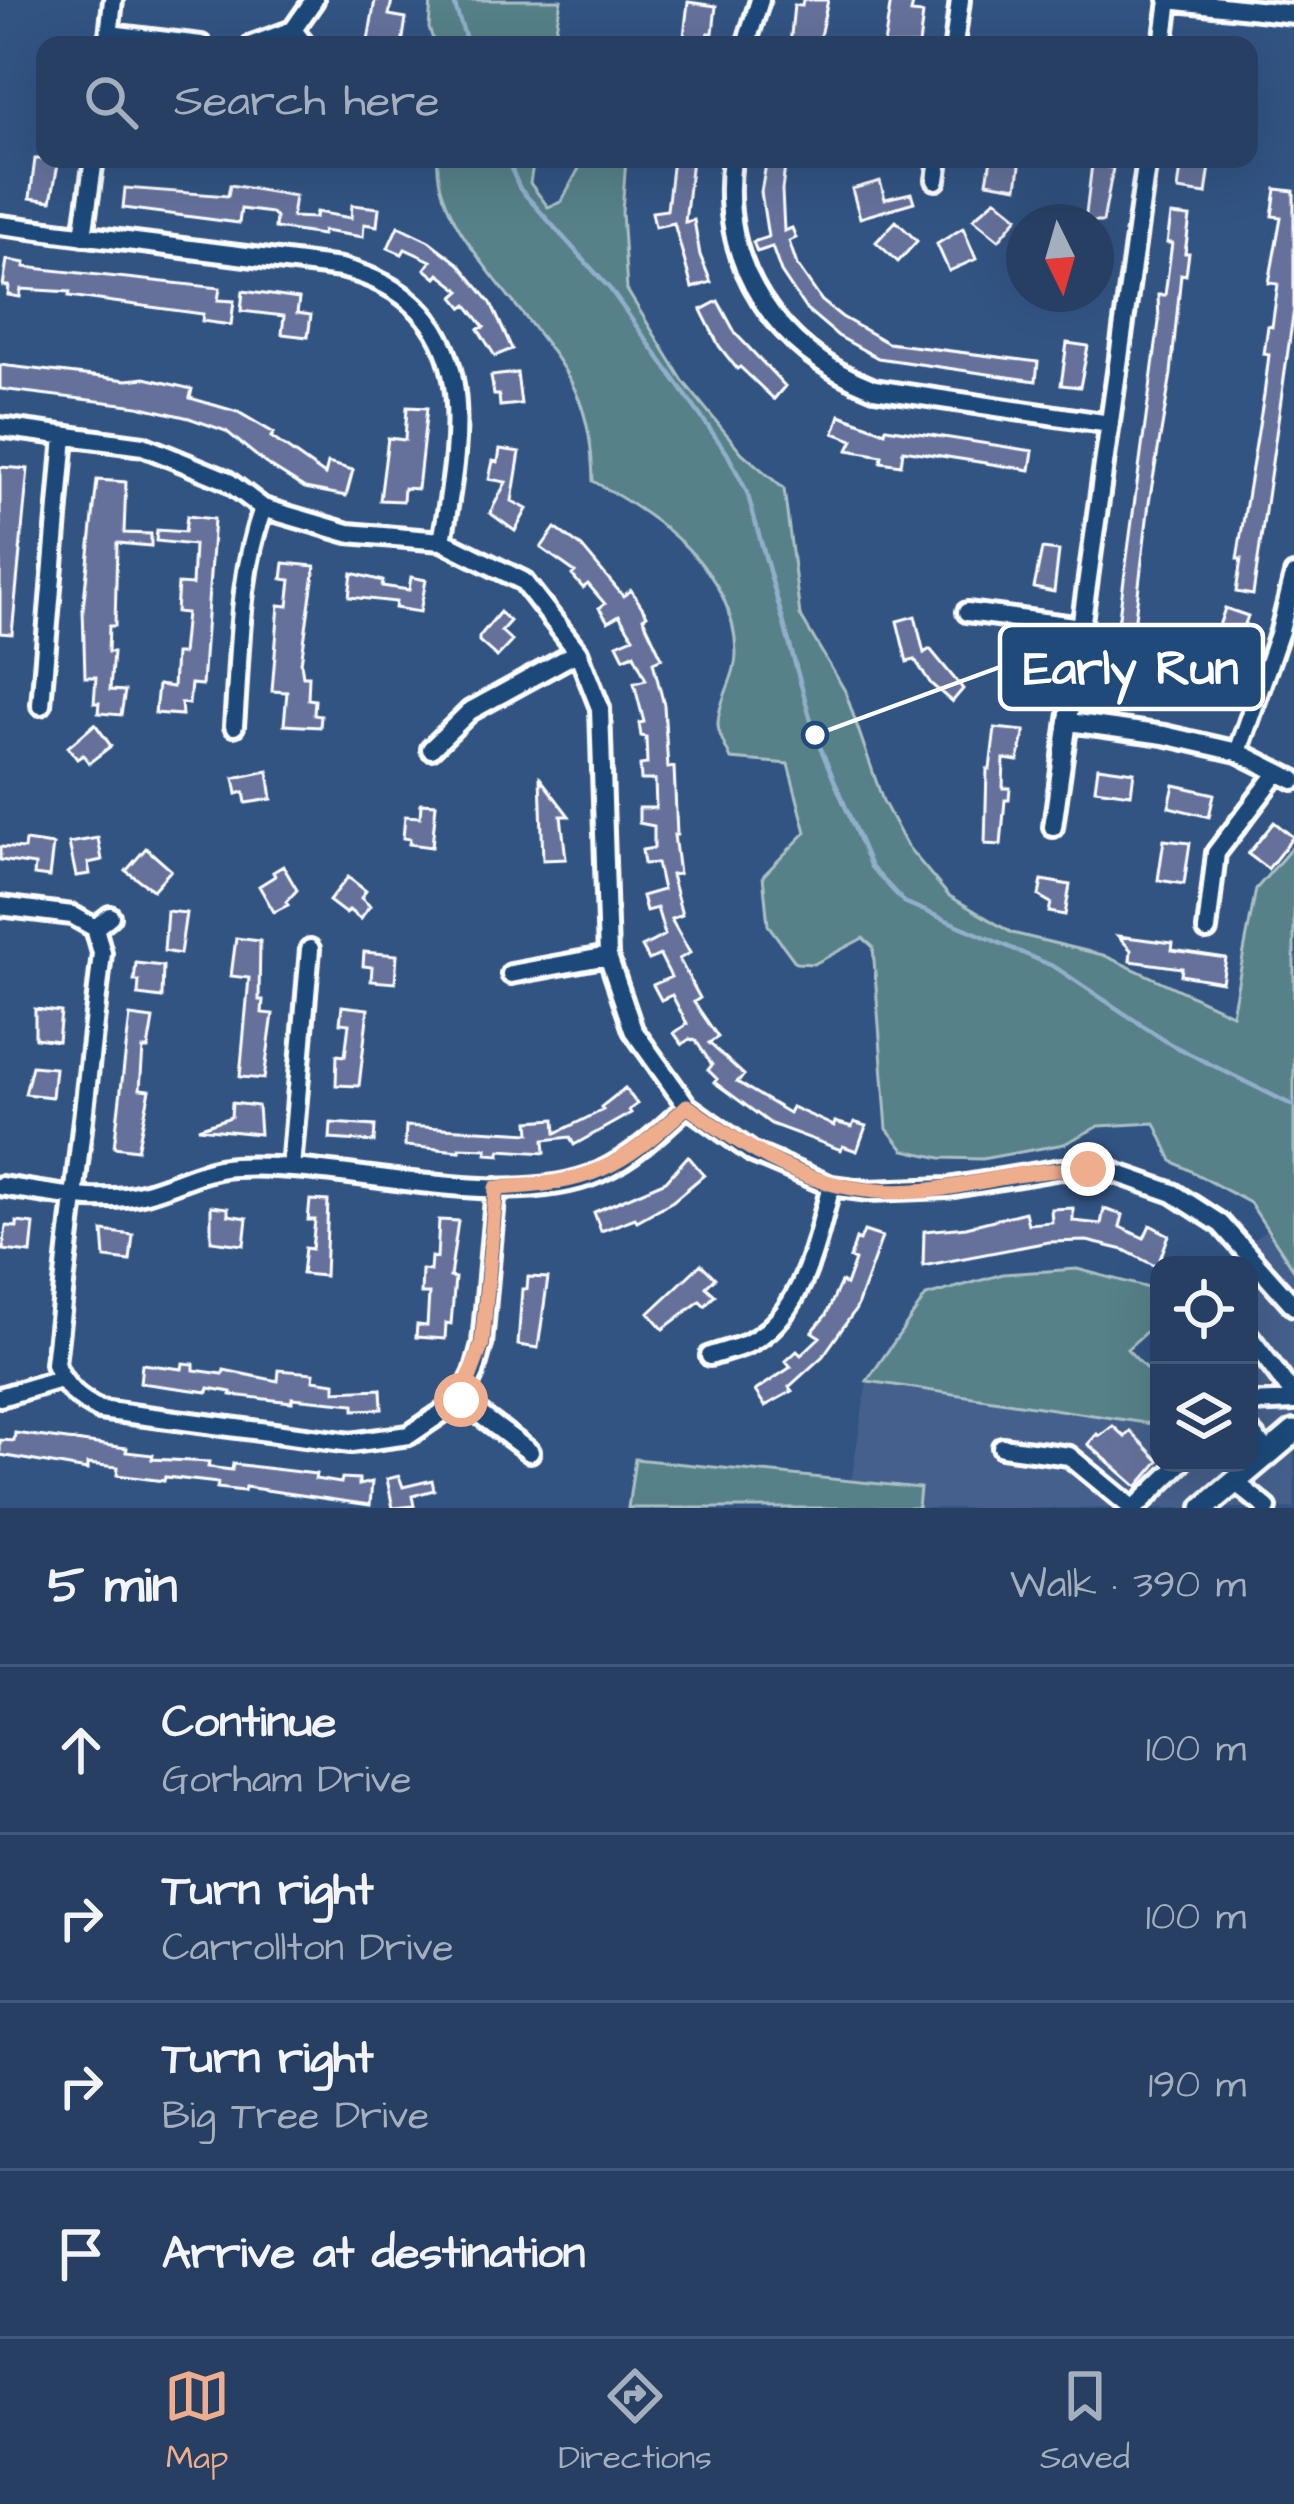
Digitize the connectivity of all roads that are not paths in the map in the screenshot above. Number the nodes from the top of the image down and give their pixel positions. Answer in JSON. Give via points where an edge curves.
{"nodes":[{"id":1,"x":113,"y":0,"type":"edge"},
{"id":2,"x":314,"y":0,"type":"edge"},
{"id":3,"x":760,"y":0,"type":"edge"},
{"id":4,"x":961,"y":0,"type":"edge"},
{"id":5,"x":1168,"y":0,"type":"edge"},
{"id":6,"x":1294,"y":14,"type":"edge"},
{"id":7,"x":293,"y":29,"type":"junction"},
{"id":8,"x":109,"y":36,"type":"edge"},
{"id":9,"x":275,"y":36,"type":"edge"},
{"id":10,"x":298,"y":36,"type":"edge"},
{"id":11,"x":749,"y":36,"type":"edge"},
{"id":12,"x":955,"y":36,"type":"edge"},
{"id":13,"x":1163,"y":36,"type":"edge"},
{"id":14,"x":93,"y":168,"type":"edge"},
{"id":15,"x":731,"y":168,"type":"edge"},
{"id":16,"x":938,"y":168,"type":"edge"},
{"id":17,"x":1146,"y":168,"type":"edge"},
{"id":18,"x":936,"y":180,"type":"dead end"},
{"id":19,"x":0,"y":225,"type":"edge"},
{"id":20,"x":83,"y":236,"type":"junction"},
{"id":21,"x":1110,"y":424,"type":"junction"},
{"id":22,"x":0,"y":427,"type":"edge"},
{"id":23,"x":64,"y":436,"type":"junction"},
{"id":24,"x":263,"y":508,"type":"junction"},
{"id":25,"x":442,"y":541,"type":"junction"},
{"id":26,"x":1294,"y":575,"type":"edge"},
{"id":27,"x":968,"y":612,"type":"dead end"},
{"id":28,"x":1082,"y":628,"type":"junction"},
{"id":29,"x":578,"y":652,"type":"junction"},
{"id":30,"x":41,"y":705,"type":"dead end"},
{"id":31,"x":1069,"y":722,"type":"junction"},
{"id":32,"x":235,"y":726,"type":"dead end"},
{"id":33,"x":430,"y":749,"type":"dead end"},
{"id":34,"x":1238,"y":752,"type":"junction"},
{"id":35,"x":1286,"y":776,"type":"edge"},
{"id":36,"x":1053,"y":826,"type":"dead end"},
{"id":37,"x":0,"y":906,"type":"edge"},
{"id":38,"x":110,"y":916,"type":"dead end"},
{"id":39,"x":95,"y":928,"type":"junction"},
{"id":40,"x":1207,"y":930,"type":"dead end"},
{"id":41,"x":310,"y":949,"type":"dead end"},
{"id":42,"x":608,"y":956,"type":"junction"},
{"id":43,"x":511,"y":974,"type":"dead end"},
{"id":44,"x":687,"y":1106,"type":"junction"},
{"id":45,"x":291,"y":1168,"type":"junction"},
{"id":46,"x":0,"y":1186,"type":"edge"},
{"id":47,"x":831,"y":1186,"type":"junction"},
{"id":48,"x":496,"y":1188,"type":"junction"},
{"id":49,"x":72,"y":1195,"type":"junction"},
{"id":50,"x":1246,"y":1256,"type":"edge"},
{"id":51,"x":1258,"y":1269,"type":"edge"},
{"id":52,"x":1294,"y":1306,"type":"edge"},
{"id":53,"x":1258,"y":1348,"type":"edge"},
{"id":54,"x":710,"y":1356,"type":"dead end"},
{"id":55,"x":60,"y":1378,"type":"junction"},
{"id":56,"x":0,"y":1396,"type":"edge"},
{"id":57,"x":1294,"y":1398,"type":"edge"},
{"id":58,"x":461,"y":1400,"type":"junction"},
{"id":59,"x":1258,"y":1402,"type":"edge"},
{"id":60,"x":1294,"y":1432,"type":"edge"},
{"id":61,"x":1258,"y":1441,"type":"edge"},
{"id":62,"x":1002,"y":1448,"type":"dead end"},
{"id":63,"x":530,"y":1452,"type":"dead end"},
{"id":64,"x":1269,"y":1453,"type":"junction"},
{"id":65,"x":1171,"y":1472,"type":"edge"},
{"id":66,"x":1235,"y":1482,"type":"junction"},
{"id":67,"x":1133,"y":1508,"type":"edge"},
{"id":68,"x":1204,"y":1508,"type":"edge"},
{"id":69,"x":1267,"y":1508,"type":"edge"}],
"edges":[{"from":1,"to":8,"type":"street"},
{"from":2,"to":7,"type":"street"},
{"from":3,"to":11,"type":"street"},
{"from":4,"to":12,"type":"street"},
{"from":5,"to":6,"type":"street"},
{"from":5,"to":13,"type":"street"},
{"from":7,"to":9,"type":"street"},
{"from":7,"to":10,"type":"street"},
{"from":14,"to":20,"type":"street"},
{"from":15,"to":21,"type":"street","via":[[742,268],[761,304],[810,356],[874,389]]},
{"from":16,"to":18,"type":"street"},
{"from":17,"to":21,"type":"street"},
{"from":19,"to":20,"type":"street"},
{"from":20,"to":25,"type":"street","via":[[341,268],[402,292],[444,343],[457,391]]},
{"from":21,"to":28,"type":"street"},
{"from":22,"to":23,"type":"street"},
{"from":23,"to":24,"type":"street","via":[[142,446],[226,480]]},
{"from":23,"to":30,"type":"street"},
{"from":24,"to":25,"type":"street","via":[[348,533]]},
{"from":24,"to":32,"type":"street","via":[[246,571]]},
{"from":25,"to":29,"type":"street","via":[[523,581]]},
{"from":26,"to":34,"type":"street"},
{"from":27,"to":28,"type":"street"},
{"from":28,"to":31,"type":"street"},
{"from":29,"to":33,"type":"street","via":[[470,711]]},
{"from":29,"to":42,"type":"street","via":[[599,708]]},
{"from":31,"to":34,"type":"street"},
{"from":31,"to":36,"type":"street"},
{"from":34,"to":35,"type":"street"},
{"from":35,"to":40,"type":"street","via":[[1216,854]]},
{"from":37,"to":39,"type":"street","via":[[72,915]]},
{"from":38,"to":39,"type":"street"},
{"from":39,"to":49,"type":"street","via":[[102,953]]},
{"from":41,"to":45,"type":"street"},
{"from":42,"to":43,"type":"street"},
{"from":42,"to":44,"type":"street","via":[[633,1030]]},
{"from":44,"to":47,"type":"street","via":[[753,1153]]},
{"from":44,"to":48,"type":"street","via":[[602,1172],[551,1186]]},
{"from":45,"to":48,"type":"street"},
{"from":45,"to":49,"type":"street","via":[[232,1167],[129,1196]]},
{"from":46,"to":49,"type":"street"},
{"from":47,"to":50,"type":"street","via":[[919,1191],[1061,1169],[1113,1172],[1197,1207]]},
{"from":47,"to":54,"type":"street","via":[[799,1289],[766,1330]]},
{"from":48,"to":58,"type":"street","via":[[482,1344]]},
{"from":49,"to":55,"type":"street","via":[[56,1344]]},
{"from":51,"to":52,"type":"street"},
{"from":53,"to":57,"type":"street"},
{"from":55,"to":56,"type":"street"},
{"from":55,"to":58,"type":"street","via":[[100,1410],[351,1443],[409,1435]]},
{"from":57,"to":59,"type":"street"},
{"from":58,"to":63,"type":"street"},
{"from":60,"to":64,"type":"main road"},
{"from":61,"to":64,"type":"street"},
{"from":62,"to":67,"type":"street","via":[[1069,1456]]},
{"from":64,"to":66,"type":"main road"},
{"from":65,"to":67,"type":"street"},
{"from":66,"to":68,"type":"main road"},
{"from":66,"to":69,"type":"street"}]}
